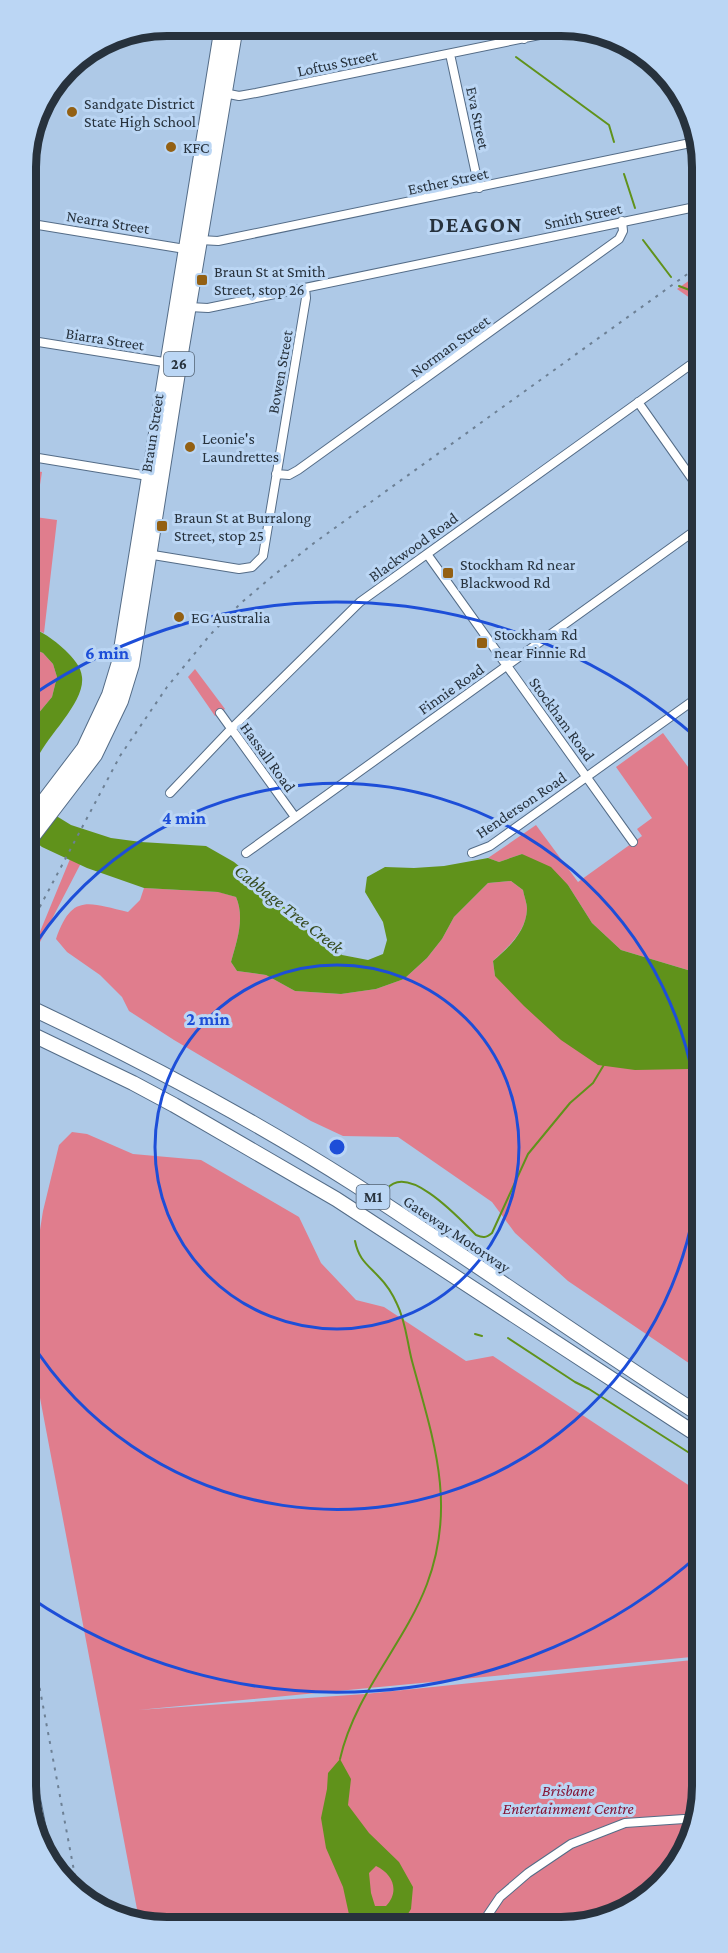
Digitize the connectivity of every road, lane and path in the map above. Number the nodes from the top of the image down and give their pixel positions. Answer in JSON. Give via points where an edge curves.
{"nodes":[{"id":1,"x":221,"y":36,"type":"edge"},
{"id":2,"x":233,"y":36,"type":"edge"},
{"id":3,"x":523,"y":36,"type":"edge"},
{"id":4,"x":538,"y":36,"type":"edge"},
{"id":5,"x":524,"y":39,"type":"junction"},
{"id":6,"x":450,"y":54,"type":"junction"},
{"id":7,"x":218,"y":89,"type":"junction"},
{"id":8,"x":689,"y":143,"type":"edge"},
{"id":9,"x":479,"y":188,"type":"junction"},
{"id":10,"x":692,"y":208,"type":"edge"},
{"id":11,"x":622,"y":221,"type":"junction"},
{"id":12,"x":36,"y":225,"type":"edge"},
{"id":13,"x":200,"y":240,"type":"junction"},
{"id":14,"x":185,"y":249,"type":"junction"},
{"id":15,"x":305,"y":288,"type":"junction"},
{"id":16,"x":189,"y":307,"type":"junction"},
{"id":17,"x":36,"y":342,"type":"edge"},
{"id":18,"x":173,"y":364,"type":"junction"},
{"id":19,"x":692,"y":364,"type":"edge"},
{"id":20,"x":638,"y":402,"type":"junction"},
{"id":21,"x":36,"y":458,"type":"edge"},
{"id":22,"x":276,"y":474,"type":"junction"},
{"id":23,"x":148,"y":476,"type":"junction"},
{"id":24,"x":692,"y":479,"type":"edge"},
{"id":25,"x":692,"y":533,"type":"edge"},
{"id":26,"x":142,"y":553,"type":"junction"},
{"id":27,"x":427,"y":554,"type":"junction"},
{"id":28,"x":507,"y":666,"type":"junction"},
{"id":29,"x":692,"y":701,"type":"edge"},
{"id":30,"x":220,"y":713,"type":"dead end"},
{"id":31,"x":231,"y":729,"type":"junction"},
{"id":32,"x":587,"y":777,"type":"junction"},
{"id":33,"x":170,"y":793,"type":"dead end"},
{"id":34,"x":49,"y":806,"type":"junction"},
{"id":35,"x":36,"y":816,"type":"edge"},
{"id":36,"x":295,"y":817,"type":"junction"},
{"id":37,"x":36,"y":828,"type":"edge"},
{"id":38,"x":633,"y":842,"type":"dead end"},
{"id":39,"x":246,"y":853,"type":"dead end"},
{"id":40,"x":472,"y":853,"type":"dead end"},
{"id":41,"x":36,"y":1010,"type":"edge"},
{"id":42,"x":36,"y":1036,"type":"edge"},
{"id":43,"x":692,"y":1409,"type":"edge"},
{"id":44,"x":692,"y":1431,"type":"edge"},
{"id":45,"x":688,"y":1820,"type":"edge"},
{"id":46,"x":487,"y":1917,"type":"edge"}],
"edges":[{"from":1,"to":7,"type":"highway","name":"Braun Street","number":"26"},
{"from":2,"to":7,"type":"highway","name":"Braun Street","number":"26"},
{"from":3,"to":5,"type":"street"},
{"from":4,"to":5,"type":"street","name":"Loftus Street"},
{"from":5,"to":6,"type":"street","name":"Loftus Street"},
{"from":6,"to":7,"type":"street","name":"Loftus Street","via":[[239,96]]},
{"from":6,"to":9,"type":"street","name":"Eva Street"},
{"from":7,"to":13,"type":"highway","name":"Braun Street","number":"26"},
{"from":7,"to":14,"type":"highway","name":"Braun Street","number":"26"},
{"from":8,"to":9,"type":"street","name":"Esther Street"},
{"from":9,"to":13,"type":"street","name":"Esther Street","via":[[218,241]]},
{"from":10,"to":11,"type":"street","name":"Smith Street"},
{"from":11,"to":15,"type":"street","name":"Smith Street"},
{"from":11,"to":22,"type":"street","name":"Norman Street","via":[[619,239],[556,286],[298,470],[289,475]]},
{"from":12,"to":14,"type":"street","name":"Nearra Street"},
{"from":13,"to":16,"type":"highway","name":"Braun Street","number":"26"},
{"from":14,"to":18,"type":"highway","name":"Braun Street","number":"26"},
{"from":15,"to":16,"type":"street","name":"Smith Street","via":[[208,308]]},
{"from":15,"to":22,"type":"street","name":"Bowen Street"},
{"from":16,"to":18,"type":"highway","name":"Braun Street","number":"26"},
{"from":17,"to":18,"type":"street","name":"Biarra Street"},
{"from":18,"to":23,"type":"highway","name":"Braun Street","number":"26"},
{"from":18,"to":26,"type":"highway","name":"Braun Street","number":"26"},
{"from":19,"to":20,"type":"street","name":"Blackwood Road"},
{"from":20,"to":24,"type":"street"},
{"from":20,"to":27,"type":"street","name":"Blackwood Road"},
{"from":21,"to":23,"type":"street"},
{"from":22,"to":26,"type":"street","name":"Bowen Street","via":[[265,550],[256,565],[239,569]]},
{"from":23,"to":26,"type":"highway","name":"Braun Street","number":"26"},
{"from":25,"to":28,"type":"street","name":"Finnie Road"},
{"from":26,"to":34,"type":"highway","name":"Braun Street","number":"26","via":[[115,698],[95,755]]},
{"from":27,"to":28,"type":"street","name":"Stockham Road"},
{"from":27,"to":31,"type":"street","name":"Blackwood Road","via":[[353,609]]},
{"from":28,"to":32,"type":"street","name":"Stockham Road"},
{"from":28,"to":36,"type":"street","name":"Finnie Road"},
{"from":29,"to":32,"type":"street","name":"Henderson Road"},
{"from":30,"to":31,"type":"street","name":"Hassall Road"},
{"from":31,"to":33,"type":"street","name":"Blackwood Road"},
{"from":31,"to":36,"type":"street","name":"Hassall Road"},
{"from":32,"to":38,"type":"street","name":"Stockham Road"},
{"from":32,"to":40,"type":"street","name":"Henderson Road","via":[[490,846]]},
{"from":34,"to":35,"type":"highway","number":"26"},
{"from":34,"to":37,"type":"highway","number":"26"},
{"from":36,"to":39,"type":"street","name":"Finnie Road"},
{"from":41,"to":43,"type":"highway","name":"Gateway Motorway","number":"M1","via":[[163,1073],[354,1184]]},
{"from":42,"to":44,"type":"highway","number":"M1","via":[[143,1088],[336,1199]]},
{"from":45,"to":46,"type":"street","via":[[625,1823],[571,1844],[528,1873],[502,1896]]}]}
